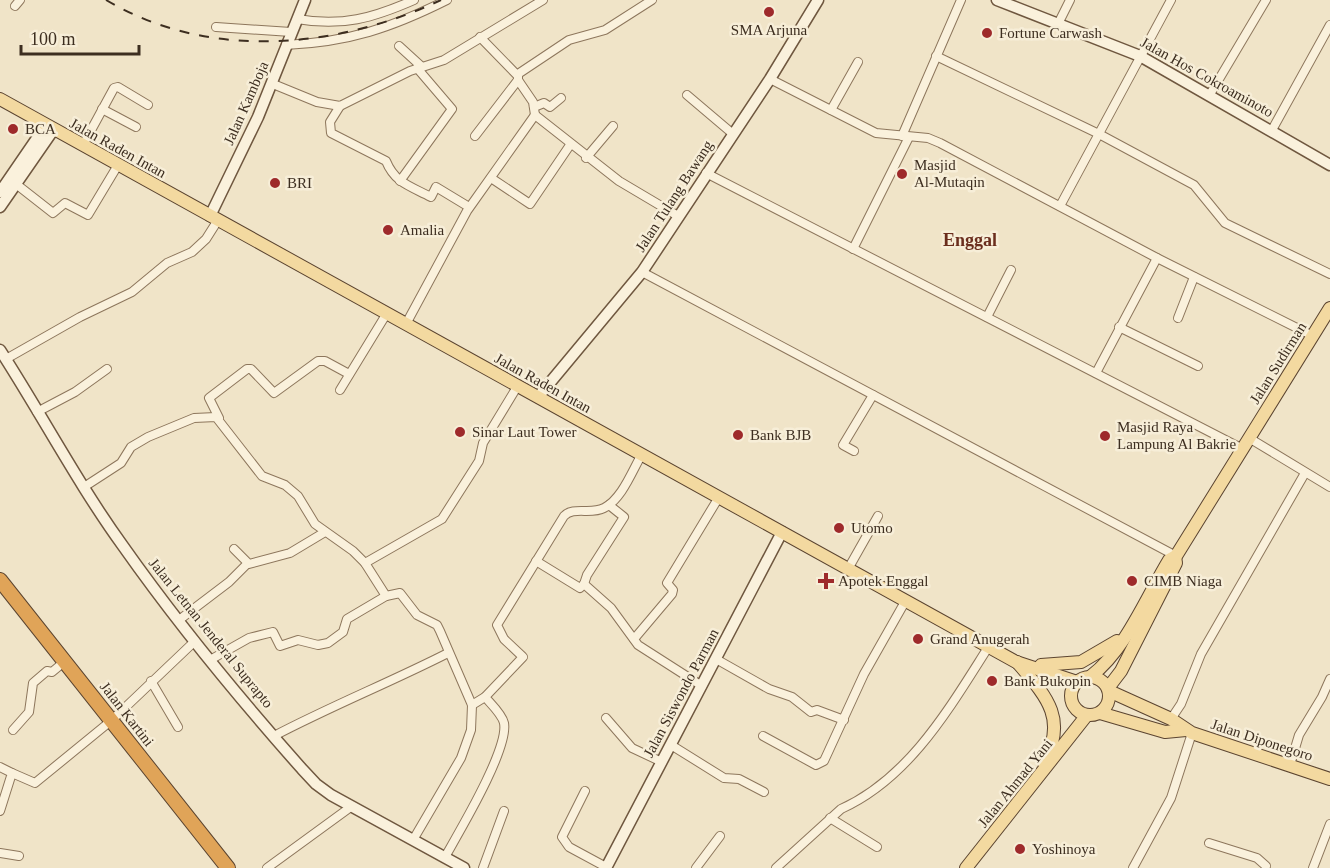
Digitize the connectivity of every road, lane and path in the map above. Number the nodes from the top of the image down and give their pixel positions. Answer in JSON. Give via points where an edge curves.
{"nodes":[{"id":1,"x":305,"y":0,"type":"edge"},
{"id":2,"x":414,"y":0,"type":"edge"},
{"id":3,"x":447,"y":0,"type":"edge"},
{"id":4,"x":543,"y":0,"type":"edge"},
{"id":5,"x":652,"y":0,"type":"edge"},
{"id":6,"x":819,"y":0,"type":"edge"},
{"id":7,"x":962,"y":0,"type":"edge"},
{"id":8,"x":997,"y":0,"type":"edge"},
{"id":9,"x":1070,"y":0,"type":"edge"},
{"id":10,"x":1171,"y":0,"type":"edge"},
{"id":11,"x":1266,"y":0,"type":"edge"},
{"id":12,"x":297,"y":20,"type":"junction"},
{"id":13,"x":1058,"y":24,"type":"junction"},
{"id":14,"x":1330,"y":25,"type":"edge"},
{"id":15,"x":216,"y":27,"type":"dead end"},
{"id":16,"x":291,"y":32,"type":"junction"},
{"id":17,"x":480,"y":37,"type":"junction"},
{"id":18,"x":286,"y":45,"type":"junction"},
{"id":19,"x":399,"y":46,"type":"dead end"},
{"id":20,"x":936,"y":56,"type":"junction"},
{"id":21,"x":1140,"y":56,"type":"junction"},
{"id":22,"x":858,"y":62,"type":"dead end"},
{"id":23,"x":420,"y":68,"type":"junction"},
{"id":24,"x":517,"y":78,"type":"junction"},
{"id":25,"x":770,"y":79,"type":"junction"},
{"id":26,"x":273,"y":84,"type":"junction"},
{"id":27,"x":687,"y":94,"type":"dead end"},
{"id":28,"x":1209,"y":96,"type":"junction"},
{"id":29,"x":561,"y":98,"type":"dead end"},
{"id":30,"x":0,"y":99,"type":"edge"},
{"id":31,"x":148,"y":105,"type":"dead end"},
{"id":32,"x":340,"y":105,"type":"junction"},
{"id":33,"x":102,"y":109,"type":"junction"},
{"id":34,"x":831,"y":110,"type":"junction"},
{"id":35,"x":535,"y":111,"type":"junction"},
{"id":36,"x":613,"y":126,"type":"dead end"},
{"id":37,"x":50,"y":127,"type":"junction"},
{"id":38,"x":136,"y":127,"type":"dead end"},
{"id":39,"x":1272,"y":130,"type":"junction"},
{"id":40,"x":733,"y":134,"type":"junction"},
{"id":41,"x":1099,"y":134,"type":"junction"},
{"id":42,"x":475,"y":136,"type":"dead end"},
{"id":43,"x":905,"y":137,"type":"junction"},
{"id":44,"x":83,"y":145,"type":"junction"},
{"id":45,"x":570,"y":145,"type":"junction"},
{"id":46,"x":586,"y":158,"type":"junction"},
{"id":47,"x":1329,"y":163,"type":"edge"},
{"id":48,"x":118,"y":165,"type":"junction"},
{"id":49,"x":706,"y":173,"type":"junction"},
{"id":50,"x":490,"y":178,"type":"junction"},
{"id":51,"x":400,"y":181,"type":"junction"},
{"id":52,"x":16,"y":184,"type":"junction"},
{"id":53,"x":0,"y":192,"type":"edge"},
{"id":54,"x":1060,"y":206,"type":"junction"},
{"id":55,"x":0,"y":207,"type":"edge"},
{"id":56,"x":470,"y":207,"type":"junction"},
{"id":57,"x":678,"y":216,"type":"junction"},
{"id":58,"x":214,"y":218,"type":"junction"},
{"id":59,"x":853,"y":249,"type":"junction"},
{"id":60,"x":1157,"y":258,"type":"junction"},
{"id":61,"x":1011,"y":270,"type":"dead end"},
{"id":62,"x":642,"y":272,"type":"junction"},
{"id":63,"x":1330,"y":274,"type":"edge"},
{"id":64,"x":1194,"y":277,"type":"junction"},
{"id":65,"x":1330,"y":308,"type":"edge"},
{"id":66,"x":387,"y":313,"type":"junction"},
{"id":67,"x":987,"y":317,"type":"junction"},
{"id":68,"x":1178,"y":318,"type":"dead end"},
{"id":69,"x":406,"y":324,"type":"junction"},
{"id":70,"x":1119,"y":327,"type":"junction"},
{"id":71,"x":1313,"y":336,"type":"junction"},
{"id":72,"x":3,"y":355,"type":"edge"},
{"id":73,"x":1198,"y":366,"type":"dead end"},
{"id":74,"x":107,"y":369,"type":"dead end"},
{"id":75,"x":1096,"y":373,"type":"junction"},
{"id":76,"x":350,"y":374,"type":"junction"},
{"id":77,"x":517,"y":387,"type":"junction"},
{"id":78,"x":340,"y":390,"type":"dead end"},
{"id":79,"x":873,"y":395,"type":"junction"},
{"id":80,"x":538,"y":397,"type":"junction"},
{"id":81,"x":37,"y":411,"type":"junction"},
{"id":82,"x":219,"y":418,"type":"junction"},
{"id":83,"x":1246,"y":443,"type":"junction"},
{"id":84,"x":854,"y":451,"type":"dead end"},
{"id":85,"x":642,"y":454,"type":"junction"},
{"id":86,"x":1305,"y":473,"type":"junction"},
{"id":87,"x":84,"y":487,"type":"junction"},
{"id":88,"x":1330,"y":487,"type":"edge"},
{"id":89,"x":719,"y":497,"type":"junction"},
{"id":90,"x":609,"y":505,"type":"junction"},
{"id":91,"x":878,"y":516,"type":"dead end"},
{"id":92,"x":325,"y":532,"type":"junction"},
{"id":93,"x":782,"y":532,"type":"junction"},
{"id":94,"x":234,"y":549,"type":"dead end"},
{"id":95,"x":1176,"y":556,"type":"junction"},
{"id":96,"x":536,"y":561,"type":"junction"},
{"id":97,"x":365,"y":563,"type":"junction"},
{"id":98,"x":247,"y":564,"type":"junction"},
{"id":99,"x":849,"y":569,"type":"junction"},
{"id":100,"x":0,"y":580,"type":"edge"},
{"id":101,"x":584,"y":584,"type":"junction"},
{"id":102,"x":386,"y":596,"type":"junction"},
{"id":103,"x":906,"y":600,"type":"junction"},
{"id":104,"x":179,"y":620,"type":"junction"},
{"id":105,"x":1125,"y":636,"type":"junction"},
{"id":106,"x":634,"y":639,"type":"junction"},
{"id":107,"x":195,"y":641,"type":"junction"},
{"id":108,"x":989,"y":646,"type":"junction"},
{"id":109,"x":448,"y":653,"type":"junction"},
{"id":110,"x":716,"y":658,"type":"junction"},
{"id":111,"x":210,"y":660,"type":"junction"},
{"id":112,"x":64,"y":662,"type":"junction"},
{"id":113,"x":1021,"y":663,"type":"junction"},
{"id":114,"x":1091,"y":676,"type":"junction"},
{"id":115,"x":1330,"y":679,"type":"edge"},
{"id":116,"x":152,"y":681,"type":"junction"},
{"id":117,"x":1077,"y":682,"type":"junction"},
{"id":118,"x":702,"y":686,"type":"junction"},
{"id":119,"x":1109,"y":690,"type":"junction"},
{"id":120,"x":485,"y":697,"type":"junction"},
{"id":121,"x":472,"y":705,"type":"junction"},
{"id":122,"x":1100,"y":713,"type":"junction"},
{"id":123,"x":1087,"y":716,"type":"junction"},
{"id":124,"x":606,"y":718,"type":"dead end"},
{"id":125,"x":1171,"y":718,"type":"junction"},
{"id":126,"x":112,"y":720,"type":"junction"},
{"id":127,"x":844,"y":720,"type":"junction"},
{"id":128,"x":178,"y":727,"type":"dead end"},
{"id":129,"x":13,"y":730,"type":"dead end"},
{"id":130,"x":1189,"y":732,"type":"junction"},
{"id":131,"x":274,"y":736,"type":"junction"},
{"id":132,"x":763,"y":736,"type":"dead end"},
{"id":133,"x":671,"y":745,"type":"junction"},
{"id":134,"x":662,"y":762,"type":"junction"},
{"id":135,"x":1290,"y":765,"type":"junction"},
{"id":136,"x":0,"y":767,"type":"edge"},
{"id":137,"x":12,"y":773,"type":"junction"},
{"id":138,"x":1330,"y":779,"type":"edge"},
{"id":139,"x":1033,"y":783,"type":"junction"},
{"id":140,"x":585,"y":791,"type":"dead end"},
{"id":141,"x":764,"y":792,"type":"dead end"},
{"id":142,"x":352,"y":806,"type":"junction"},
{"id":143,"x":0,"y":811,"type":"edge"},
{"id":144,"x":504,"y":811,"type":"dead end"},
{"id":145,"x":830,"y":818,"type":"junction"},
{"id":146,"x":1330,"y":824,"type":"edge"},
{"id":147,"x":720,"y":836,"type":"dead end"},
{"id":148,"x":412,"y":840,"type":"junction"},
{"id":149,"x":1209,"y":843,"type":"dead end"},
{"id":150,"x":877,"y":847,"type":"dead end"},
{"id":151,"x":0,"y":854,"type":"edge"},
{"id":152,"x":19,"y":856,"type":"dead end"},
{"id":153,"x":445,"y":857,"type":"junction"},
{"id":154,"x":606,"y":867,"type":"edge"},
{"id":155,"x":1267,"y":867,"type":"edge"},
{"id":156,"x":228,"y":868,"type":"edge"},
{"id":157,"x":267,"y":868,"type":"edge"},
{"id":158,"x":464,"y":868,"type":"edge"},
{"id":159,"x":483,"y":868,"type":"edge"},
{"id":160,"x":696,"y":868,"type":"edge"},
{"id":161,"x":776,"y":868,"type":"edge"},
{"id":162,"x":966,"y":868,"type":"edge"},
{"id":163,"x":1133,"y":868,"type":"edge"},
{"id":164,"x":1313,"y":868,"type":"edge"}],
"edges":[{"from":1,"to":12,"type":"street","name":"Jalan Kamboja"},
{"from":2,"to":12,"type":"street","via":[[350,22]]},
{"from":3,"to":18,"type":"street","via":[[400,23],[356,37]]},
{"from":4,"to":17,"type":"street"},
{"from":5,"to":24,"type":"street","via":[[605,30],[569,40]]},
{"from":6,"to":25,"type":"street","name":"Jalan Tulang Bawang"},
{"from":7,"to":20,"type":"street"},
{"from":8,"to":13,"type":"street","name":"Jalan Hos Cokroaminoto"},
{"from":9,"to":13,"type":"street"},
{"from":10,"to":21,"type":"street"},
{"from":11,"to":28,"type":"street"},
{"from":12,"to":16,"type":"street","name":"Jalan Kamboja"},
{"from":13,"to":21,"type":"street","name":"Jalan Hos Cokroaminoto"},
{"from":14,"to":39,"type":"street"},
{"from":15,"to":16,"type":"street"},
{"from":16,"to":18,"type":"street","name":"Jalan Kamboja"},
{"from":17,"to":23,"type":"street","via":[[444,60]]},
{"from":17,"to":24,"type":"street"},
{"from":18,"to":26,"type":"street","name":"Jalan Kamboja"},
{"from":19,"to":23,"type":"street"},
{"from":20,"to":41,"type":"street"},
{"from":20,"to":43,"type":"street"},
{"from":21,"to":28,"type":"street","name":"Jalan Hos Cokroaminoto"},
{"from":21,"to":41,"type":"street"},
{"from":22,"to":34,"type":"street"},
{"from":23,"to":32,"type":"street"},
{"from":23,"to":51,"type":"street","via":[[452,110]]},
{"from":24,"to":35,"type":"street"},
{"from":24,"to":42,"type":"street"},
{"from":25,"to":34,"type":"street"},
{"from":25,"to":40,"type":"street","name":"Jalan Tulang Bawang"},
{"from":26,"to":32,"type":"street","via":[[317,102]]},
{"from":26,"to":58,"type":"street","name":"Jalan Kamboja"},
{"from":27,"to":40,"type":"street"},
{"from":28,"to":39,"type":"street","name":"Jalan Hos Cokroaminoto"},
{"from":29,"to":35,"type":"street","via":[[550,106],[544,103]]},
{"from":30,"to":37,"type":"main road","name":"Jalan Raden Intan"},
{"from":31,"to":33,"type":"street","via":[[118,87]]},
{"from":32,"to":51,"type":"street","via":[[330,122],[330,131],[386,160],[392,175]]},
{"from":33,"to":38,"type":"street"},
{"from":33,"to":44,"type":"street"},
{"from":34,"to":43,"type":"street","via":[[876,133]]},
{"from":35,"to":45,"type":"street"},
{"from":35,"to":50,"type":"street"},
{"from":36,"to":46,"type":"street"},
{"from":37,"to":44,"type":"main road","name":"Jalan Raden Intan"},
{"from":37,"to":52,"type":"street"},
{"from":37,"to":53,"type":"street"},
{"from":39,"to":47,"type":"street","name":"Jalan Hos Cokroaminoto"},
{"from":40,"to":49,"type":"street","name":"Jalan Tulang Bawang"},
{"from":41,"to":54,"type":"street"},
{"from":41,"to":63,"type":"street","via":[[1194,185],[1225,223]]},
{"from":43,"to":54,"type":"street","via":[[940,143]]},
{"from":43,"to":59,"type":"street"},
{"from":44,"to":48,"type":"main road","name":"Jalan Raden Intan"},
{"from":45,"to":46,"type":"street"},
{"from":45,"to":50,"type":"street","via":[[530,204]]},
{"from":46,"to":57,"type":"street"},
{"from":48,"to":52,"type":"street","via":[[88,215],[65,202],[53,213]]},
{"from":48,"to":58,"type":"main road","name":"Jalan Raden Intan"},
{"from":49,"to":57,"type":"street","name":"Jalan Tulang Bawang"},
{"from":49,"to":59,"type":"street"},
{"from":50,"to":56,"type":"street"},
{"from":51,"to":56,"type":"street","via":[[431,197],[436,187]]},
{"from":52,"to":55,"type":"street"},
{"from":54,"to":60,"type":"street"},
{"from":56,"to":69,"type":"street"},
{"from":57,"to":62,"type":"street","name":"Jalan Tulang Bawang"},
{"from":58,"to":66,"type":"main road","name":"Jalan Raden Intan"},
{"from":58,"to":72,"type":"street","via":[[206,239],[192,252],[167,263],[132,292]]},
{"from":59,"to":67,"type":"street"},
{"from":60,"to":64,"type":"street"},
{"from":60,"to":70,"type":"street"},
{"from":61,"to":67,"type":"street"},
{"from":62,"to":79,"type":"street"},
{"from":62,"to":80,"type":"street","name":"Jalan Tulang Bawang"},
{"from":64,"to":68,"type":"street"},
{"from":64,"to":71,"type":"street"},
{"from":65,"to":71,"type":"main road","name":"Jalan Sudirman"},
{"from":66,"to":69,"type":"main road","name":"Jalan Raden Intan"},
{"from":66,"to":76,"type":"street"},
{"from":67,"to":75,"type":"street"},
{"from":69,"to":77,"type":"main road","name":"Jalan Raden Intan"},
{"from":70,"to":73,"type":"street"},
{"from":70,"to":75,"type":"street"},
{"from":71,"to":83,"type":"main road","name":"Jalan Sudirman"},
{"from":72,"to":81,"type":"street","name":"Jalan Letnan Jenderal Suprapto"},
{"from":74,"to":81,"type":"street","via":[[75,392]]},
{"from":75,"to":83,"type":"street"},
{"from":76,"to":78,"type":"street"},
{"from":76,"to":82,"type":"street","via":[[318,361],[274,393],[247,369],[209,398]]},
{"from":77,"to":80,"type":"main road","name":"Jalan Raden Intan"},
{"from":77,"to":97,"type":"street","via":[[483,443],[479,461],[442,519]]},
{"from":79,"to":84,"type":"street","via":[[843,445]]},
{"from":79,"to":95,"type":"street"},
{"from":80,"to":85,"type":"main road","name":"Jalan Raden Intan"},
{"from":81,"to":87,"type":"street","name":"Jalan Letnan Jenderal Suprapto"},
{"from":82,"to":87,"type":"street","via":[[194,418],[148,437],[131,447],[121,463]]},
{"from":82,"to":92,"type":"street","via":[[262,476],[290,489]]},
{"from":83,"to":86,"type":"street"},
{"from":83,"to":95,"type":"main road","name":"Jalan Sudirman"},
{"from":85,"to":89,"type":"main road","name":"Jalan Raden Intan"},
{"from":85,"to":90,"type":"street"},
{"from":86,"to":88,"type":"street"},
{"from":86,"to":125,"type":"street","via":[[1201,654]]},
{"from":87,"to":104,"type":"street","name":"Jalan Letnan Jenderal Suprapto"},
{"from":89,"to":93,"type":"main road","name":"Jalan Raden Intan"},
{"from":89,"to":106,"type":"street","via":[[667,583],[672,594]]},
{"from":90,"to":96,"type":"street","via":[[596,511],[567,513]]},
{"from":90,"to":101,"type":"street","via":[[624,517]]},
{"from":91,"to":99,"type":"street"},
{"from":92,"to":97,"type":"street"},
{"from":92,"to":98,"type":"street","via":[[290,553]]},
{"from":93,"to":99,"type":"main road","name":"Jalan Raden Intan"},
{"from":93,"to":110,"type":"street","name":"Jalan Siswondo Parman"},
{"from":94,"to":98,"type":"street"},
{"from":95,"to":105,"type":"main road","name":"Jalan Sudirman","via":[[1168,560]]},
{"from":95,"to":119,"type":"main road","name":"Jalan Sudirman","via":[[1176,563]]},
{"from":96,"to":101,"type":"street","via":[[579,588]]},
{"from":96,"to":120,"type":"street","via":[[497,625],[504,639],[523,657]]},
{"from":97,"to":102,"type":"street"},
{"from":98,"to":104,"type":"street"},
{"from":99,"to":103,"type":"main road","name":"Jalan Raden Intan"},
{"from":100,"to":112,"type":"highway","name":"Jalan Kartini"},
{"from":101,"to":106,"type":"street","via":[[611,608]]},
{"from":102,"to":109,"type":"street","via":[[400,593],[417,615],[436,625]]},
{"from":102,"to":111,"type":"street","via":[[347,619],[343,632],[328,644],[298,640],[280,646],[270,632],[249,638]]},
{"from":103,"to":108,"type":"main road","name":"Jalan Raden Intan"},
{"from":103,"to":127,"type":"street","via":[[864,674]]},
{"from":104,"to":107,"type":"street","name":"Jalan Letnan Jenderal Suprapto"},
{"from":105,"to":113,"type":"main road","via":[[1081,662],[1057,666]]},
{"from":105,"to":114,"type":"main road","name":"Jalan Sudirman","via":[[1105,665]]},
{"from":106,"to":118,"type":"street"},
{"from":107,"to":111,"type":"street","name":"Jalan Letnan Jenderal Suprapto"},
{"from":107,"to":116,"type":"street"},
{"from":108,"to":113,"type":"main road","name":"Jalan Raden Intan"},
{"from":108,"to":145,"type":"street","via":[[932,734],[865,798]]},
{"from":109,"to":121,"type":"street"},
{"from":109,"to":131,"type":"street"},
{"from":110,"to":118,"type":"street","name":"Jalan Siswondo Parman"},
{"from":110,"to":127,"type":"street","via":[[769,689],[792,697],[811,712],[817,710]]},
{"from":111,"to":131,"type":"street","name":"Jalan Letnan Jenderal Suprapto"},
{"from":112,"to":126,"type":"highway","name":"Jalan Kartini"},
{"from":112,"to":129,"type":"street","via":[[33,683],[29,712]]},
{"from":113,"to":117,"type":"main road","name":"Jalan Raden Intan"},
{"from":113,"to":139,"type":"main road","via":[[1045,695],[1055,719],[1048,755]]},
{"from":114,"to":117,"type":"main road"},
{"from":114,"to":119,"type":"main road"},
{"from":115,"to":135,"type":"street","via":[[1299,735]]},
{"from":116,"to":126,"type":"street"},
{"from":116,"to":128,"type":"street"},
{"from":117,"to":123,"type":"main road","via":[[1071,699],[1076,710]]},
{"from":118,"to":133,"type":"street","name":"Jalan Siswondo Parman"},
{"from":119,"to":122,"type":"main road","via":[[1106,707]]},
{"from":119,"to":125,"type":"main road","name":"Jalan Diponegoro"},
{"from":120,"to":121,"type":"street"},
{"from":120,"to":153,"type":"street","via":[[503,719],[504,732],[481,789]]},
{"from":121,"to":148,"type":"street","via":[[471,730],[461,758]]},
{"from":122,"to":123,"type":"main road"},
{"from":122,"to":130,"type":"main road","name":"Jalan Diponegoro","via":[[1165,732]]},
{"from":123,"to":139,"type":"main road","name":"Jalan Ahmad Yani"},
{"from":124,"to":134,"type":"street","via":[[632,748]]},
{"from":125,"to":130,"type":"main road","name":"Jalan Diponegoro"},
{"from":126,"to":137,"type":"street","via":[[35,783]]},
{"from":126,"to":156,"type":"highway","name":"Jalan Kartini"},
{"from":127,"to":132,"type":"street","via":[[816,765]]},
{"from":130,"to":135,"type":"main road","name":"Jalan Diponegoro"},
{"from":130,"to":163,"type":"street","via":[[1171,798]]},
{"from":131,"to":142,"type":"street","name":"Jalan Letnan Jenderal Suprapto","via":[[316,784]]},
{"from":133,"to":134,"type":"street","name":"Jalan Siswondo Parman"},
{"from":133,"to":141,"type":"street","via":[[724,778],[739,779]]},
{"from":134,"to":154,"type":"street","name":"Jalan Siswondo Parman"},
{"from":135,"to":138,"type":"main road","name":"Jalan Diponegoro"},
{"from":136,"to":137,"type":"street"},
{"from":137,"to":143,"type":"street"},
{"from":139,"to":162,"type":"main road","name":"Jalan Ahmad Yani"},
{"from":140,"to":154,"type":"street","via":[[562,837],[569,847]]},
{"from":142,"to":148,"type":"street","name":"Jalan Letnan Jenderal Suprapto"},
{"from":142,"to":157,"type":"street"},
{"from":144,"to":159,"type":"street"},
{"from":145,"to":150,"type":"street"},
{"from":145,"to":161,"type":"street"},
{"from":146,"to":164,"type":"street"},
{"from":147,"to":160,"type":"street"},
{"from":148,"to":153,"type":"street","name":"Jalan Letnan Jenderal Suprapto"},
{"from":149,"to":155,"type":"street","via":[[1257,858]]},
{"from":151,"to":152,"type":"street"},
{"from":153,"to":158,"type":"street","name":"Jalan Letnan Jenderal Suprapto"}]}
